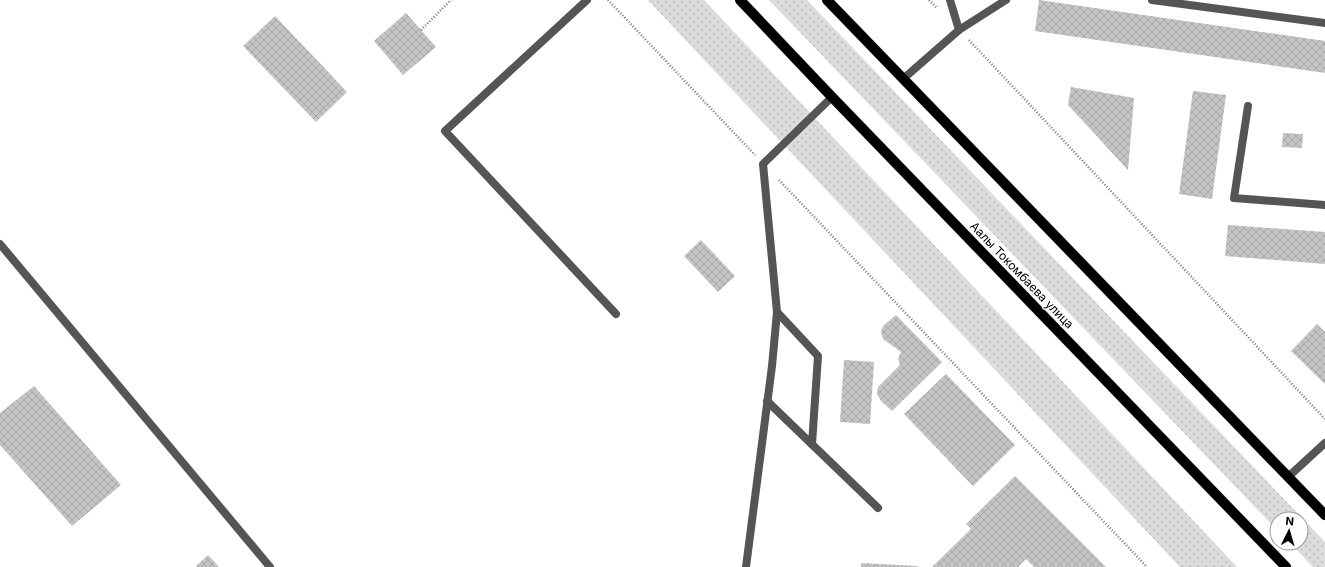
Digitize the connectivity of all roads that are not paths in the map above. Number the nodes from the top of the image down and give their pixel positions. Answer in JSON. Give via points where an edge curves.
{"nodes":[{"id":1,"x":587,"y":0,"type":"edge"},
{"id":2,"x":740,"y":0,"type":"edge"},
{"id":3,"x":827,"y":0,"type":"edge"},
{"id":4,"x":950,"y":0,"type":"edge"},
{"id":5,"x":1006,"y":0,"type":"edge"},
{"id":6,"x":1152,"y":0,"type":"edge"},
{"id":7,"x":1183,"y":2,"type":"edge"},
{"id":8,"x":1325,"y":23,"type":"edge"},
{"id":9,"x":959,"y":30,"type":"junction"},
{"id":10,"x":903,"y":79,"type":"junction"},
{"id":11,"x":832,"y":97,"type":"junction"},
{"id":12,"x":1248,"y":106,"type":"dead end"},
{"id":13,"x":1325,"y":205,"type":"edge"},
{"id":14,"x":0,"y":244,"type":"edge"},
{"id":15,"x":777,"y":312,"type":"junction"},
{"id":16,"x":616,"y":314,"type":"dead end"},
{"id":17,"x":767,"y":401,"type":"junction"},
{"id":18,"x":1325,"y":443,"type":"edge"},
{"id":19,"x":812,"y":444,"type":"junction"},
{"id":20,"x":1288,"y":477,"type":"junction"},
{"id":21,"x":878,"y":508,"type":"dead end"},
{"id":22,"x":1325,"y":515,"type":"edge"},
{"id":23,"x":270,"y":567,"type":"edge"},
{"id":24,"x":746,"y":567,"type":"edge"},
{"id":25,"x":1286,"y":567,"type":"edge"}],
"edges":[{"from":1,"to":16,"type":"lane","via":[[445,131]]},
{"from":2,"to":11,"type":"main road","name":"Аалы Токомбаева улица"},
{"from":3,"to":10,"type":"main road"},
{"from":4,"to":9,"type":"lane"},
{"from":5,"to":9,"type":"lane"},
{"from":6,"to":7,"type":"lane"},
{"from":7,"to":8,"type":"lane"},
{"from":9,"to":10,"type":"lane"},
{"from":10,"to":20,"type":"main road"},
{"from":11,"to":15,"type":"lane","via":[[763,164]]},
{"from":11,"to":25,"type":"main road","name":"Аалы Токомбаева улица"},
{"from":12,"to":13,"type":"lane","via":[[1234,198]]},
{"from":14,"to":23,"type":"lane"},
{"from":15,"to":17,"type":"lane"},
{"from":15,"to":19,"type":"lane","via":[[818,356]]},
{"from":17,"to":19,"type":"lane"},
{"from":17,"to":24,"type":"lane"},
{"from":18,"to":20,"type":"lane"},
{"from":19,"to":21,"type":"lane"},
{"from":20,"to":22,"type":"main road"}]}
